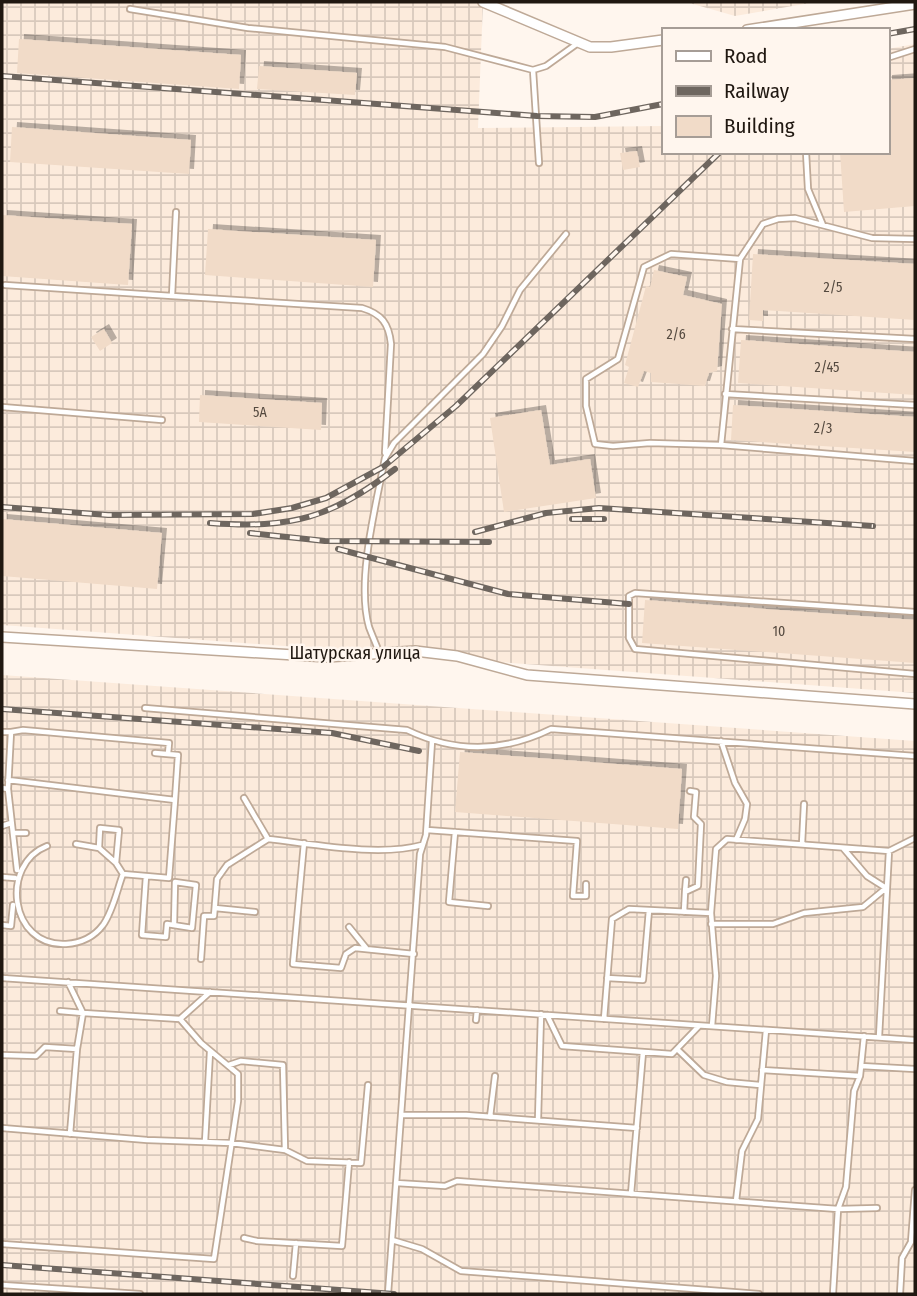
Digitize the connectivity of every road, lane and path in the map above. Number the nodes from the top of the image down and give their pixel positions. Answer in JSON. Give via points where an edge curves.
{"nodes":[{"id":1,"x":483,"y":2,"type":"edge"},
{"id":2,"x":915,"y":4,"type":"edge"},
{"id":3,"x":130,"y":9,"type":"dead end"},
{"id":4,"x":760,"y":28,"type":"edge"},
{"id":5,"x":662,"y":40,"type":"edge"},
{"id":6,"x":579,"y":43,"type":"junction"},
{"id":7,"x":915,"y":49,"type":"edge"},
{"id":8,"x":889,"y":57,"type":"edge"},
{"id":9,"x":533,"y":70,"type":"junction"},
{"id":10,"x":806,"y":154,"type":"edge"},
{"id":11,"x":539,"y":163,"type":"dead end"},
{"id":12,"x":176,"y":212,"type":"dead end"},
{"id":13,"x":823,"y":226,"type":"junction"},
{"id":14,"x":566,"y":234,"type":"dead end"},
{"id":15,"x":915,"y":239,"type":"edge"},
{"id":16,"x":740,"y":259,"type":"junction"},
{"id":17,"x":5,"y":285,"type":"dead end"},
{"id":18,"x":172,"y":296,"type":"junction"},
{"id":19,"x":732,"y":329,"type":"junction"},
{"id":20,"x":915,"y":339,"type":"edge"},
{"id":21,"x":725,"y":394,"type":"junction"},
{"id":22,"x":915,"y":405,"type":"edge"},
{"id":23,"x":2,"y":407,"type":"edge"},
{"id":24,"x":162,"y":420,"type":"dead end"},
{"id":25,"x":721,"y":445,"type":"junction"},
{"id":26,"x":385,"y":458,"type":"junction"},
{"id":27,"x":915,"y":461,"type":"edge"},
{"id":28,"x":915,"y":612,"type":"edge"},
{"id":29,"x":2,"y":637,"type":"edge"},
{"id":30,"x":380,"y":653,"type":"junction"},
{"id":31,"x":915,"y":674,"type":"edge"},
{"id":32,"x":915,"y":704,"type":"edge"},
{"id":33,"x":145,"y":708,"type":"dead end"},
{"id":34,"x":2,"y":732,"type":"edge"},
{"id":35,"x":11,"y":732,"type":"junction"},
{"id":36,"x":432,"y":741,"type":"junction"},
{"id":37,"x":721,"y":741,"type":"junction"},
{"id":38,"x":155,"y":753,"type":"dead end"},
{"id":39,"x":168,"y":754,"type":"junction"},
{"id":40,"x":915,"y":755,"type":"edge"},
{"id":41,"x":9,"y":780,"type":"junction"},
{"id":42,"x":5,"y":789,"type":"edge"},
{"id":43,"x":690,"y":791,"type":"dead end"},
{"id":44,"x":244,"y":798,"type":"dead end"},
{"id":45,"x":175,"y":800,"type":"junction"},
{"id":46,"x":804,"y":804,"type":"dead end"},
{"id":47,"x":11,"y":823,"type":"junction"},
{"id":48,"x":2,"y":826,"type":"edge"},
{"id":49,"x":427,"y":830,"type":"junction"},
{"id":50,"x":455,"y":832,"type":"junction"},
{"id":51,"x":13,"y":833,"type":"junction"},
{"id":52,"x":26,"y":833,"type":"dead end"},
{"id":53,"x":915,"y":838,"type":"edge"},
{"id":54,"x":268,"y":839,"type":"junction"},
{"id":55,"x":736,"y":840,"type":"junction"},
{"id":56,"x":304,"y":843,"type":"junction"},
{"id":57,"x":76,"y":844,"type":"dead end"},
{"id":58,"x":802,"y":844,"type":"junction"},
{"id":59,"x":423,"y":845,"type":"junction"},
{"id":60,"x":47,"y":846,"type":"dead end"},
{"id":61,"x":99,"y":848,"type":"junction"},
{"id":62,"x":842,"y":848,"type":"junction"},
{"id":63,"x":888,"y":851,"type":"junction"},
{"id":64,"x":116,"y":863,"type":"junction"},
{"id":65,"x":17,"y":870,"type":"junction"},
{"id":66,"x":123,"y":874,"type":"junction"},
{"id":67,"x":146,"y":876,"type":"junction"},
{"id":68,"x":2,"y":877,"type":"edge"},
{"id":69,"x":15,"y":878,"type":"junction"},
{"id":70,"x":169,"y":878,"type":"junction"},
{"id":71,"x":686,"y":880,"type":"dead end"},
{"id":72,"x":175,"y":882,"type":"junction"},
{"id":73,"x":586,"y":884,"type":"dead end"},
{"id":74,"x":886,"y":888,"type":"junction"},
{"id":75,"x":685,"y":892,"type":"junction"},
{"id":76,"x":14,"y":901,"type":"junction"},
{"id":77,"x":488,"y":906,"type":"dead end"},
{"id":78,"x":215,"y":908,"type":"junction"},
{"id":79,"x":649,"y":910,"type":"junction"},
{"id":80,"x":255,"y":912,"type":"dead end"},
{"id":81,"x":684,"y":912,"type":"junction"},
{"id":82,"x":710,"y":913,"type":"junction"},
{"id":83,"x":711,"y":924,"type":"junction"},
{"id":84,"x":2,"y":925,"type":"edge"},
{"id":85,"x":174,"y":925,"type":"dead end"},
{"id":86,"x":349,"y":927,"type":"dead end"},
{"id":87,"x":367,"y":949,"type":"junction"},
{"id":88,"x":414,"y":954,"type":"junction"},
{"id":89,"x":201,"y":959,"type":"dead end"},
{"id":90,"x":2,"y":978,"type":"edge"},
{"id":91,"x":607,"y":978,"type":"junction"},
{"id":92,"x":68,"y":982,"type":"junction"},
{"id":93,"x":211,"y":992,"type":"junction"},
{"id":94,"x":411,"y":1005,"type":"junction"},
{"id":95,"x":477,"y":1010,"type":"junction"},
{"id":96,"x":60,"y":1011,"type":"dead end"},
{"id":97,"x":83,"y":1013,"type":"junction"},
{"id":98,"x":544,"y":1014,"type":"junction"},
{"id":99,"x":604,"y":1018,"type":"junction"},
{"id":100,"x":180,"y":1019,"type":"junction"},
{"id":101,"x":476,"y":1020,"type":"dead end"},
{"id":102,"x":699,"y":1025,"type":"junction"},
{"id":103,"x":712,"y":1026,"type":"junction"},
{"id":104,"x":766,"y":1030,"type":"junction"},
{"id":105,"x":864,"y":1036,"type":"junction"},
{"id":106,"x":879,"y":1037,"type":"junction"},
{"id":107,"x":915,"y":1040,"type":"edge"},
{"id":108,"x":77,"y":1049,"type":"junction"},
{"id":109,"x":677,"y":1049,"type":"junction"},
{"id":110,"x":210,"y":1051,"type":"junction"},
{"id":111,"x":643,"y":1052,"type":"junction"},
{"id":112,"x":2,"y":1055,"type":"edge"},
{"id":113,"x":228,"y":1065,"type":"junction"},
{"id":114,"x":861,"y":1066,"type":"junction"},
{"id":115,"x":915,"y":1069,"type":"edge"},
{"id":116,"x":761,"y":1070,"type":"junction"},
{"id":117,"x":495,"y":1076,"type":"dead end"},
{"id":118,"x":860,"y":1076,"type":"junction"},
{"id":119,"x":368,"y":1084,"type":"dead end"},
{"id":120,"x":760,"y":1085,"type":"junction"},
{"id":121,"x":402,"y":1115,"type":"junction"},
{"id":122,"x":490,"y":1117,"type":"junction"},
{"id":123,"x":538,"y":1120,"type":"junction"},
{"id":124,"x":2,"y":1128,"type":"edge"},
{"id":125,"x":637,"y":1128,"type":"junction"},
{"id":126,"x":70,"y":1134,"type":"junction"},
{"id":127,"x":205,"y":1142,"type":"junction"},
{"id":128,"x":231,"y":1143,"type":"junction"},
{"id":129,"x":285,"y":1150,"type":"junction"},
{"id":130,"x":349,"y":1163,"type":"junction"},
{"id":131,"x":396,"y":1183,"type":"junction"},
{"id":132,"x":915,"y":1189,"type":"edge"},
{"id":133,"x":631,"y":1194,"type":"junction"},
{"id":134,"x":736,"y":1201,"type":"junction"},
{"id":135,"x":877,"y":1208,"type":"dead end"},
{"id":136,"x":838,"y":1209,"type":"junction"},
{"id":137,"x":244,"y":1238,"type":"dead end"},
{"id":138,"x":392,"y":1240,"type":"junction"},
{"id":139,"x":296,"y":1243,"type":"junction"},
{"id":140,"x":2,"y":1244,"type":"edge"},
{"id":141,"x":293,"y":1276,"type":"dead end"},
{"id":142,"x":2,"y":1285,"type":"edge"},
{"id":143,"x":106,"y":1293,"type":"edge"},
{"id":144,"x":140,"y":1294,"type":"edge"},
{"id":145,"x":388,"y":1294,"type":"edge"},
{"id":146,"x":760,"y":1294,"type":"edge"},
{"id":147,"x":833,"y":1294,"type":"edge"},
{"id":148,"x":900,"y":1294,"type":"edge"}],
"edges":[{"from":1,"to":6,"type":"street"},
{"from":2,"to":4,"type":"street"},
{"from":3,"to":9,"type":"lane","via":[[248,28],[452,48]]},
{"from":5,"to":6,"type":"street","via":[[600,47]]},
{"from":6,"to":9,"type":"lane"},
{"from":7,"to":8,"type":"lane"},
{"from":9,"to":11,"type":"lane"},
{"from":10,"to":13,"type":"lane","via":[[808,189]]},
{"from":12,"to":18,"type":"lane"},
{"from":13,"to":15,"type":"lane","via":[[872,238]]},
{"from":13,"to":16,"type":"lane","via":[[795,218],[763,224]]},
{"from":14,"to":26,"type":"lane","via":[[520,290],[483,354],[394,443]]},
{"from":16,"to":19,"type":"lane"},
{"from":16,"to":25,"type":"lane","via":[[671,254],[644,267],[618,359],[586,379],[586,406],[596,444]]},
{"from":17,"to":18,"type":"lane"},
{"from":18,"to":26,"type":"lane","via":[[362,309],[380,316],[391,344]]},
{"from":19,"to":20,"type":"lane"},
{"from":19,"to":21,"type":"lane"},
{"from":21,"to":22,"type":"lane"},
{"from":21,"to":25,"type":"lane"},
{"from":23,"to":24,"type":"lane"},
{"from":25,"to":27,"type":"lane"},
{"from":26,"to":30,"type":"lane","via":[[365,587],[369,625]]},
{"from":28,"to":31,"type":"lane","via":[[629,596],[629,638],[635,649]]},
{"from":29,"to":30,"type":"street","name":"Шатурская улица","via":[[327,657]]},
{"from":30,"to":32,"type":"street","name":"Шатурская улица","via":[[457,656],[527,675]]},
{"from":33,"to":36,"type":"lane","via":[[407,730]]},
{"from":34,"to":35,"type":"lane"},
{"from":35,"to":39,"type":"lane","via":[[169,743]]},
{"from":35,"to":41,"type":"lane"},
{"from":36,"to":37,"type":"lane","via":[[505,746],[551,729]]},
{"from":36,"to":49,"type":"lane"},
{"from":37,"to":40,"type":"lane"},
{"from":37,"to":55,"type":"lane","via":[[747,804]]},
{"from":38,"to":39,"type":"lane"},
{"from":39,"to":45,"type":"lane","via":[[178,755]]},
{"from":41,"to":42,"type":"lane"},
{"from":41,"to":45,"type":"lane"},
{"from":42,"to":47,"type":"lane"},
{"from":43,"to":75,"type":"lane","via":[[696,792],[694,817],[701,824],[698,886]]},
{"from":44,"to":54,"type":"lane"},
{"from":45,"to":70,"type":"lane"},
{"from":46,"to":58,"type":"lane"},
{"from":47,"to":48,"type":"lane"},
{"from":47,"to":51,"type":"lane"},
{"from":49,"to":50,"type":"lane"},
{"from":49,"to":59,"type":"lane"},
{"from":50,"to":73,"type":"lane","via":[[576,841],[573,895],[586,896]]},
{"from":50,"to":77,"type":"lane","via":[[449,902]]},
{"from":51,"to":52,"type":"lane"},
{"from":51,"to":65,"type":"lane"},
{"from":53,"to":63,"type":"lane"},
{"from":54,"to":56,"type":"lane"},
{"from":54,"to":78,"type":"lane","via":[[227,865],[218,879]]},
{"from":55,"to":58,"type":"lane"},
{"from":55,"to":82,"type":"lane","via":[[727,839],[716,849]]},
{"from":56,"to":59,"type":"lane","via":[[382,849]]},
{"from":56,"to":87,"type":"lane","via":[[293,964],[341,968],[346,954],[355,947]]},
{"from":57,"to":61,"type":"lane"},
{"from":58,"to":62,"type":"lane"},
{"from":59,"to":88,"type":"lane"},
{"from":60,"to":65,"type":"lane","via":[[34,850]]},
{"from":61,"to":64,"type":"lane"},
{"from":61,"to":64,"type":"lane","via":[[100,828],[118,830]]},
{"from":62,"to":63,"type":"lane"},
{"from":62,"to":74,"type":"lane","via":[[867,876]]},
{"from":63,"to":74,"type":"lane"},
{"from":64,"to":66,"type":"lane"},
{"from":65,"to":69,"type":"lane"},
{"from":66,"to":67,"type":"lane"},
{"from":66,"to":76,"type":"lane","via":[[103,924],[88,939],[74,943],[46,942],[34,936]]},
{"from":67,"to":70,"type":"lane"},
{"from":67,"to":72,"type":"lane","via":[[142,935],[166,937],[167,924],[192,928],[196,885]]},
{"from":68,"to":69,"type":"lane"},
{"from":69,"to":76,"type":"lane"},
{"from":70,"to":72,"type":"lane"},
{"from":71,"to":75,"type":"lane"},
{"from":72,"to":85,"type":"lane"},
{"from":74,"to":83,"type":"lane","via":[[863,907],[804,913],[773,924]]},
{"from":74,"to":106,"type":"lane"},
{"from":75,"to":81,"type":"lane"},
{"from":76,"to":84,"type":"lane","via":[[11,926]]},
{"from":78,"to":80,"type":"lane"},
{"from":78,"to":89,"type":"lane","via":[[214,916],[204,916]]},
{"from":79,"to":81,"type":"lane"},
{"from":79,"to":91,"type":"lane","via":[[629,909],[612,919]]},
{"from":79,"to":91,"type":"lane","via":[[643,980]]},
{"from":81,"to":82,"type":"lane"},
{"from":82,"to":83,"type":"lane"},
{"from":83,"to":103,"type":"lane","via":[[716,976]]},
{"from":86,"to":87,"type":"lane"},
{"from":87,"to":88,"type":"lane"},
{"from":88,"to":94,"type":"lane"},
{"from":90,"to":92,"type":"lane"},
{"from":91,"to":99,"type":"lane"},
{"from":92,"to":93,"type":"lane"},
{"from":92,"to":97,"type":"lane"},
{"from":93,"to":94,"type":"lane"},
{"from":93,"to":100,"type":"lane"},
{"from":94,"to":95,"type":"lane"},
{"from":94,"to":121,"type":"lane"},
{"from":95,"to":98,"type":"lane"},
{"from":95,"to":101,"type":"lane"},
{"from":96,"to":97,"type":"lane"},
{"from":97,"to":100,"type":"lane"},
{"from":97,"to":108,"type":"lane"},
{"from":98,"to":99,"type":"lane"},
{"from":98,"to":111,"type":"lane","via":[[562,1046]]},
{"from":98,"to":123,"type":"lane"},
{"from":99,"to":102,"type":"lane"},
{"from":100,"to":110,"type":"lane"},
{"from":102,"to":103,"type":"lane"},
{"from":102,"to":109,"type":"lane"},
{"from":103,"to":104,"type":"lane"},
{"from":104,"to":105,"type":"lane"},
{"from":104,"to":116,"type":"lane"},
{"from":105,"to":106,"type":"lane"},
{"from":105,"to":114,"type":"lane"},
{"from":106,"to":107,"type":"lane"},
{"from":108,"to":112,"type":"lane","via":[[45,1047],[36,1056]]},
{"from":108,"to":126,"type":"lane"},
{"from":109,"to":111,"type":"lane","via":[[672,1054]]},
{"from":109,"to":120,"type":"lane","via":[[704,1075]]},
{"from":110,"to":113,"type":"lane"},
{"from":110,"to":127,"type":"lane"},
{"from":111,"to":125,"type":"lane"},
{"from":113,"to":128,"type":"lane","via":[[238,1074]]},
{"from":113,"to":129,"type":"lane","via":[[241,1061],[283,1065]]},
{"from":114,"to":115,"type":"lane"},
{"from":114,"to":118,"type":"lane"},
{"from":116,"to":118,"type":"lane"},
{"from":116,"to":120,"type":"lane"},
{"from":117,"to":122,"type":"lane"},
{"from":118,"to":136,"type":"lane","via":[[854,1091],[846,1187]]},
{"from":119,"to":130,"type":"lane","via":[[361,1163]]},
{"from":120,"to":134,"type":"lane","via":[[758,1119],[742,1151]]},
{"from":121,"to":122,"type":"lane"},
{"from":121,"to":131,"type":"lane"},
{"from":122,"to":123,"type":"lane"},
{"from":123,"to":125,"type":"lane"},
{"from":124,"to":126,"type":"lane"},
{"from":125,"to":133,"type":"lane"},
{"from":126,"to":127,"type":"lane"},
{"from":127,"to":128,"type":"lane"},
{"from":128,"to":129,"type":"lane"},
{"from":128,"to":140,"type":"lane","via":[[214,1259]]},
{"from":129,"to":130,"type":"lane","via":[[307,1161]]},
{"from":130,"to":139,"type":"lane","via":[[342,1246]]},
{"from":131,"to":133,"type":"lane","via":[[445,1186],[457,1181]]},
{"from":131,"to":138,"type":"lane"},
{"from":132,"to":148,"type":"lane","via":[[911,1242],[902,1258]]},
{"from":133,"to":134,"type":"lane"},
{"from":134,"to":136,"type":"lane"},
{"from":135,"to":136,"type":"lane"},
{"from":136,"to":147,"type":"lane"},
{"from":137,"to":139,"type":"lane"},
{"from":138,"to":145,"type":"lane"},
{"from":138,"to":146,"type":"lane","via":[[422,1249],[461,1271]]},
{"from":139,"to":141,"type":"lane"},
{"from":142,"to":143,"type":"lane"},
{"from":143,"to":144,"type":"lane"}]}
